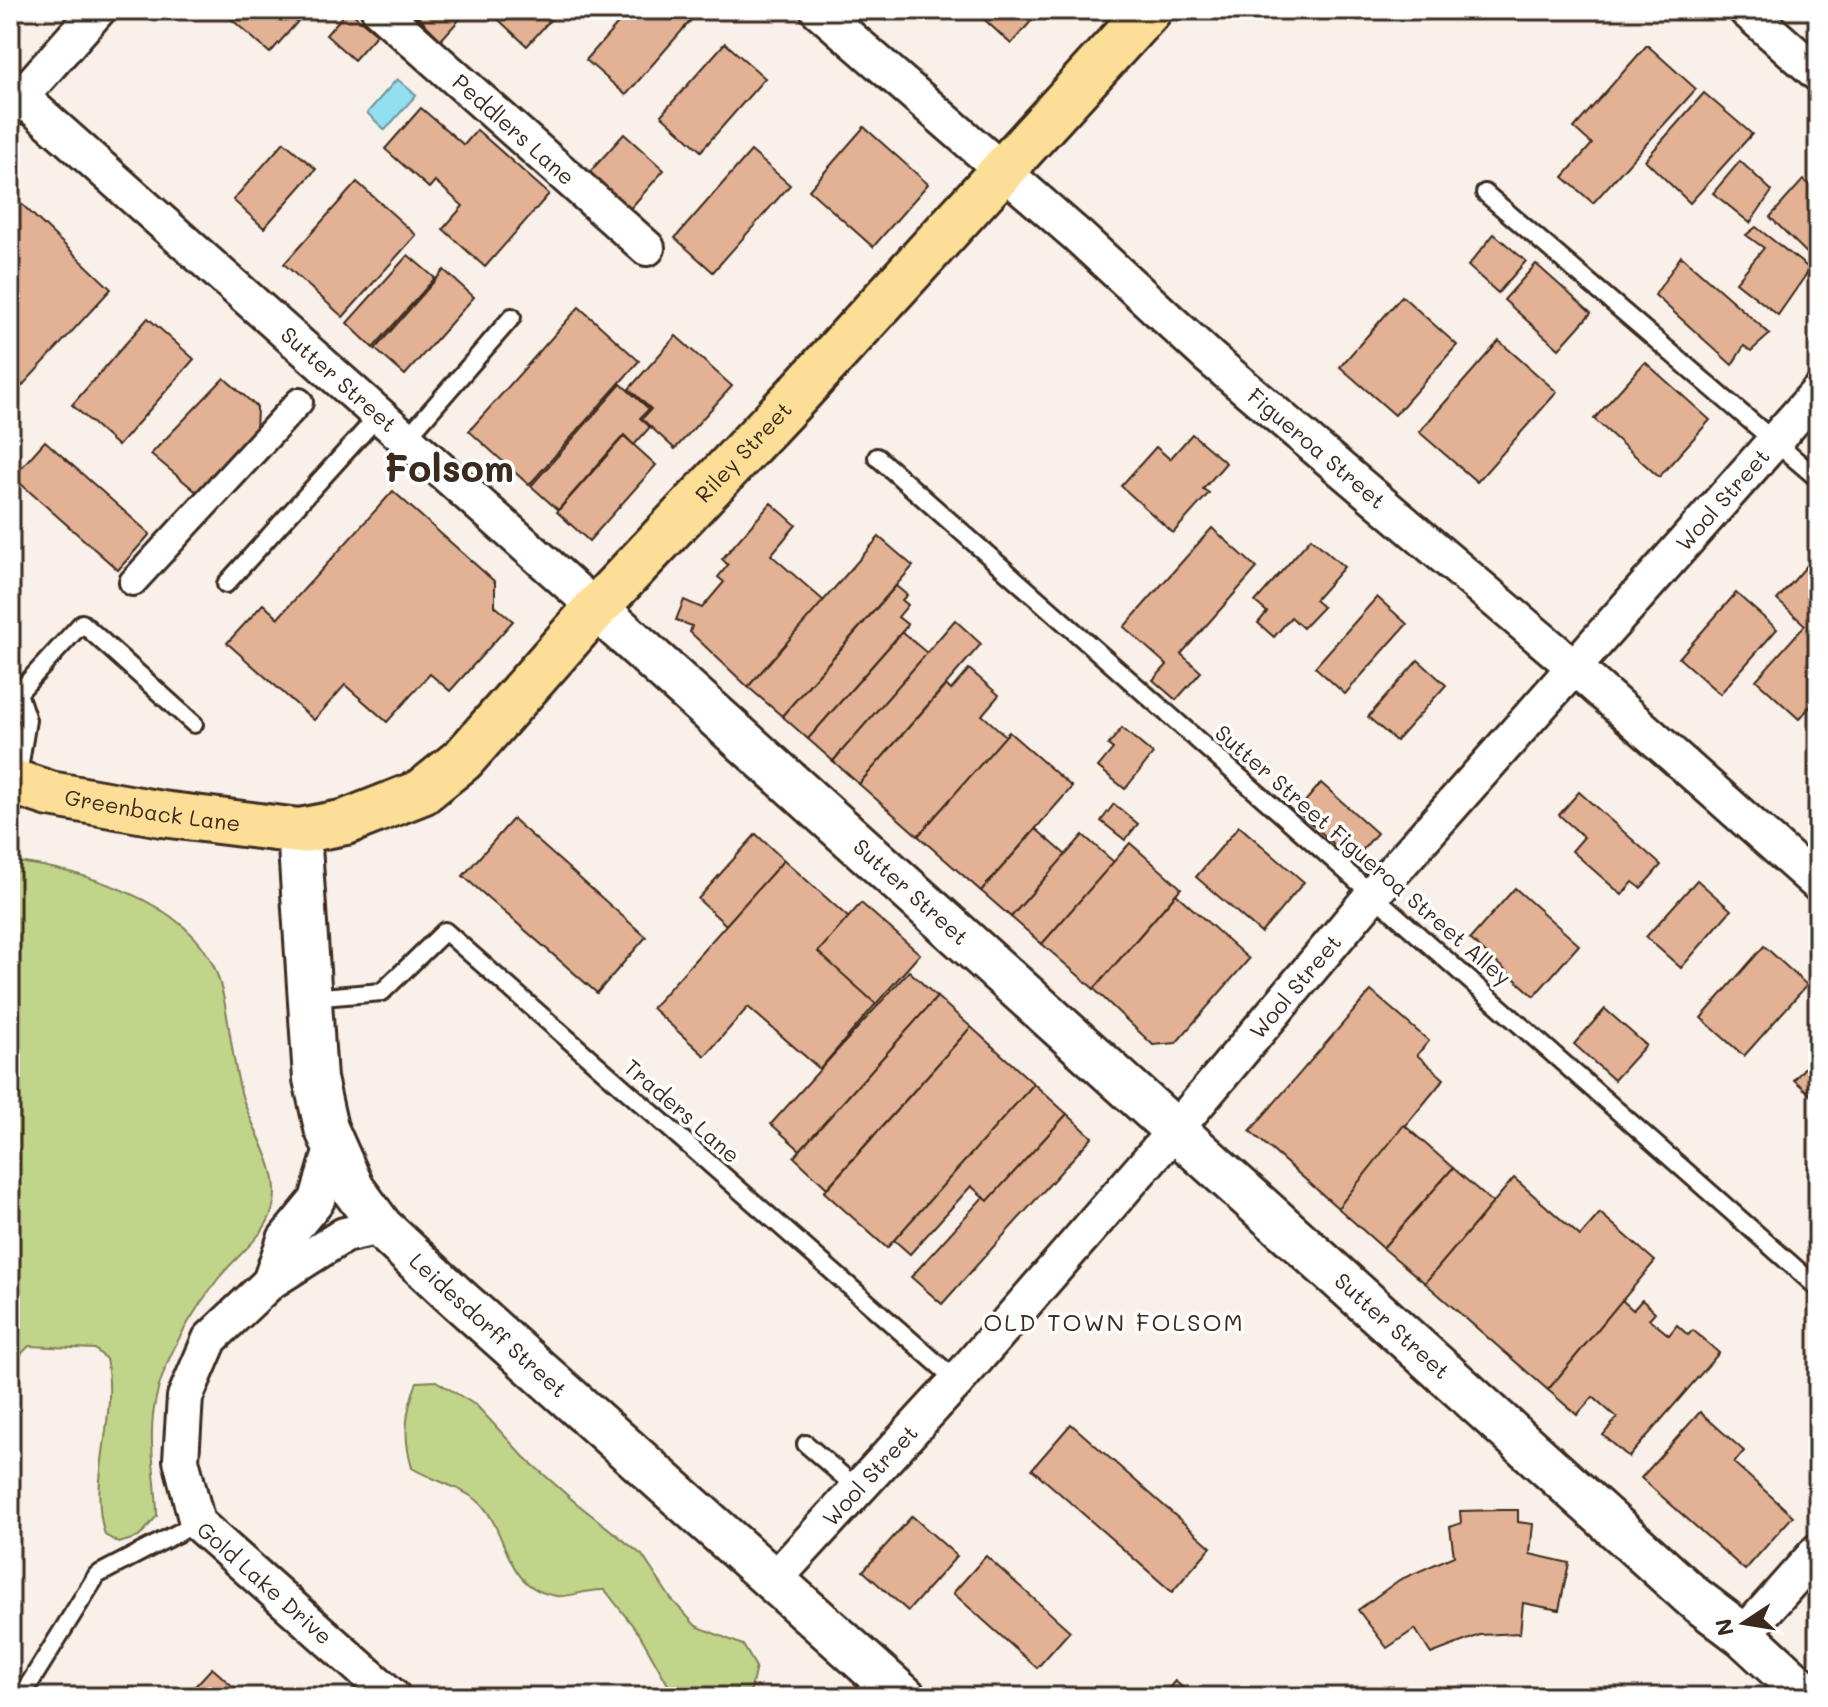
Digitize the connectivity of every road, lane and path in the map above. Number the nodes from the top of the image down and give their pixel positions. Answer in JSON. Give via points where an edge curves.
{"nodes":[{"id":1,"x":98,"y":10,"type":"edge"},
{"id":2,"x":379,"y":10,"type":"edge"},
{"id":3,"x":818,"y":10,"type":"edge"},
{"id":4,"x":1149,"y":10,"type":"edge"},
{"id":5,"x":1746,"y":10,"type":"edge"},
{"id":6,"x":1818,"y":74,"type":"edge"},
{"id":7,"x":14,"y":98,"type":"edge"},
{"id":8,"x":1003,"y":170,"type":"junction"},
{"id":9,"x":1485,"y":193,"type":"dead end"},
{"id":10,"x":647,"y":248,"type":"dead end"},
{"id":11,"x":512,"y":317,"type":"dead end"},
{"id":12,"x":1818,"y":392,"type":"edge"},
{"id":13,"x":299,"y":402,"type":"dead end"},
{"id":14,"x":379,"y":415,"type":"junction"},
{"id":15,"x":406,"y":439,"type":"junction"},
{"id":16,"x":1775,"y":440,"type":"junction"},
{"id":17,"x":877,"y":457,"type":"dead end"},
{"id":18,"x":1818,"y":479,"type":"edge"},
{"id":19,"x":133,"y":582,"type":"dead end"},
{"id":20,"x":226,"y":584,"type":"dead end"},
{"id":21,"x":596,"y":608,"type":"junction"},
{"id":22,"x":1574,"y":667,"type":"junction"},
{"id":23,"x":14,"y":695,"type":"edge"},
{"id":24,"x":194,"y":724,"type":"dead end"},
{"id":25,"x":13,"y":782,"type":"edge"},
{"id":26,"x":299,"y":831,"type":"junction"},
{"id":27,"x":1818,"y":884,"type":"edge"},
{"id":28,"x":1374,"y":893,"type":"junction"},
{"id":29,"x":310,"y":998,"type":"junction"},
{"id":30,"x":1176,"y":1129,"type":"junction"},
{"id":31,"x":333,"y":1145,"type":"junction"},
{"id":32,"x":381,"y":1227,"type":"junction"},
{"id":33,"x":270,"y":1282,"type":"junction"},
{"id":34,"x":1818,"y":1288,"type":"edge"},
{"id":35,"x":957,"y":1381,"type":"junction"},
{"id":36,"x":806,"y":1444,"type":"dead end"},
{"id":37,"x":858,"y":1489,"type":"junction"},
{"id":38,"x":197,"y":1523,"type":"junction"},
{"id":39,"x":1818,"y":1551,"type":"edge"},
{"id":40,"x":774,"y":1580,"type":"junction"},
{"id":41,"x":1743,"y":1635,"type":"junction"},
{"id":42,"x":21,"y":1697,"type":"edge"},
{"id":43,"x":393,"y":1697,"type":"edge"},
{"id":44,"x":904,"y":1697,"type":"edge"},
{"id":45,"x":1810,"y":1697,"type":"edge"}],
"edges":[{"from":1,"to":7,"type":"street"},
{"from":2,"to":10,"type":"street","name":"Peddlers Lane"},
{"from":3,"to":8,"type":"street","name":"Figueroa Street"},
{"from":4,"to":8,"type":"main road","name":"Riley Street"},
{"from":5,"to":6,"type":"street"},
{"from":7,"to":14,"type":"street","name":"Sutter Street"},
{"from":8,"to":21,"type":"main road","name":"Riley Street"},
{"from":8,"to":22,"type":"street","name":"Figueroa Street","via":[[1209,357]]},
{"from":9,"to":16,"type":"lane"},
{"from":11,"to":15,"type":"lane"},
{"from":12,"to":16,"type":"street","name":"Wool Street"},
{"from":13,"to":19,"type":"street"},
{"from":14,"to":15,"type":"street","name":"Sutter Street"},
{"from":14,"to":20,"type":"lane"},
{"from":15,"to":21,"type":"street","name":"Sutter Street"},
{"from":16,"to":18,"type":"lane"},
{"from":16,"to":22,"type":"street","name":"Wool Street"},
{"from":17,"to":28,"type":"lane","name":"Sutter Street Figueroa Street Alley"},
{"from":21,"to":26,"type":"main road","name":"Riley Street","via":[[463,759],[422,792],[346,822]]},
{"from":21,"to":30,"type":"street","name":"Sutter Street"},
{"from":22,"to":27,"type":"street","name":"Figueroa Street"},
{"from":22,"to":28,"type":"street","name":"Wool Street"},
{"from":23,"to":24,"type":"lane","via":[[82,623]]},
{"from":23,"to":25,"type":"lane","via":[[27,720]]},
{"from":25,"to":26,"type":"main road","name":"Greenback Lane","via":[[162,814]]},
{"from":26,"to":29,"type":"street","name":"Leidesdorff Street"},
{"from":28,"to":30,"type":"street","name":"Wool Street"},
{"from":28,"to":34,"type":"lane","name":"Sutter Street Figueroa Street Alley"},
{"from":29,"to":31,"type":"street","name":"Leidesdorff Street","via":[[318,1100]]},
{"from":29,"to":35,"type":"lane","name":"Traders Lane","via":[[382,992],[445,931]]},
{"from":30,"to":35,"type":"street","name":"Wool Street"},
{"from":30,"to":41,"type":"street","name":"Sutter Street","via":[[1694,1598]]},
{"from":31,"to":32,"type":"street","name":"Leidesdorff Street","via":[[353,1189]]},
{"from":31,"to":33,"type":"street","name":"Gold Lake Drive","via":[[317,1200],[285,1239]]},
{"from":32,"to":33,"type":"street","name":"Gold Lake Drive","via":[[344,1235]]},
{"from":32,"to":40,"type":"street","name":"Leidesdorff Street"},
{"from":33,"to":38,"type":"street","name":"Gold Lake Drive","via":[[210,1339],[185,1397],[181,1460]]},
{"from":35,"to":37,"type":"street","name":"Wool Street"},
{"from":36,"to":37,"type":"lane"},
{"from":37,"to":40,"type":"street","name":"Wool Street"},
{"from":38,"to":42,"type":"lane","via":[[97,1575]]},
{"from":38,"to":43,"type":"street","name":"Gold Lake Drive"},
{"from":39,"to":41,"type":"street"},
{"from":40,"to":44,"type":"street","name":"Leidesdorff Street"},
{"from":41,"to":45,"type":"street","name":"Sutter Street"}]}
